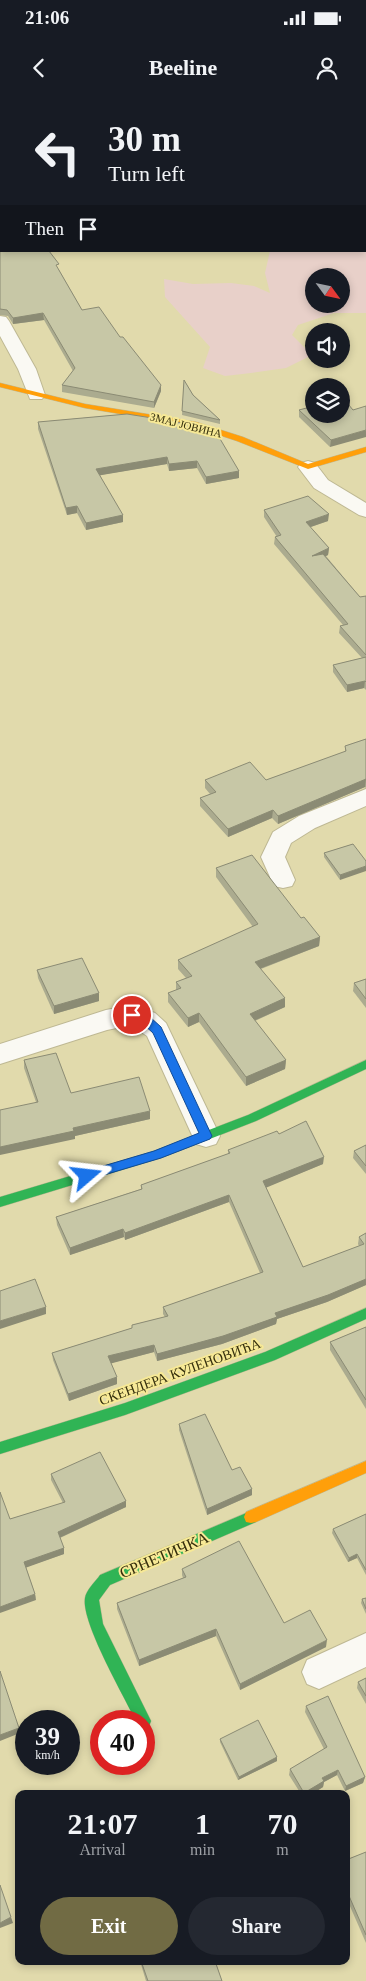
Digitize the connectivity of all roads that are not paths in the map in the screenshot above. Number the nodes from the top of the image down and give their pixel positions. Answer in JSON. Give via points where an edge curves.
{"nodes":[{"id":1,"x":0,"y":321,"type":"edge"},
{"id":2,"x":0,"y":385,"type":"edge"},
{"id":3,"x":36,"y":395,"type":"junction"},
{"id":4,"x":366,"y":449,"type":"edge"},
{"id":5,"x":308,"y":467,"type":"junction"},
{"id":6,"x":366,"y":511,"type":"edge"},
{"id":7,"x":366,"y":797,"type":"edge"},
{"id":8,"x":283,"y":880,"type":"dead end"},
{"id":9,"x":0,"y":1054,"type":"edge"},
{"id":10,"x":366,"y":1064,"type":"edge"},
{"id":11,"x":206,"y":1136,"type":"junction"},
{"id":12,"x":0,"y":1202,"type":"edge"},
{"id":13,"x":366,"y":1314,"type":"edge"},
{"id":14,"x":0,"y":1448,"type":"edge"},
{"id":15,"x":366,"y":1467,"type":"edge"},
{"id":16,"x":366,"y":1650,"type":"edge"},
{"id":17,"x":319,"y":1672,"type":"dead end"},
{"id":18,"x":138,"y":1710,"type":"edge"}],
"edges":[{"from":1,"to":3,"type":"street","via":[[27,369]]},
{"from":2,"to":3,"type":"street","name":"ЗМАЈ ЈОВИНА"},
{"from":3,"to":5,"type":"street","name":"ЗМАЈ ЈОВИНА","via":[[194,424]]},
{"from":4,"to":5,"type":"street"},
{"from":5,"to":6,"type":"street","via":[[321,484]]},
{"from":7,"to":8,"type":"street","via":[[307,822],[281,838],[273,857]]},
{"from":9,"to":11,"type":"street","via":[[106,1020],[132,1015],[146,1020],[157,1030]]},
{"from":10,"to":11,"type":"street"},
{"from":11,"to":12,"type":"street","via":[[157,1155]]},
{"from":13,"to":14,"type":"street","name":"СКЕНДЕРА КУЛЕНОВИЋА","via":[[270,1356],[125,1409]]},
{"from":15,"to":18,"type":"street","name":"СРНЕТИЧКА","via":[[105,1580],[92,1598],[96,1625]]},
{"from":16,"to":17,"type":"street"}]}
